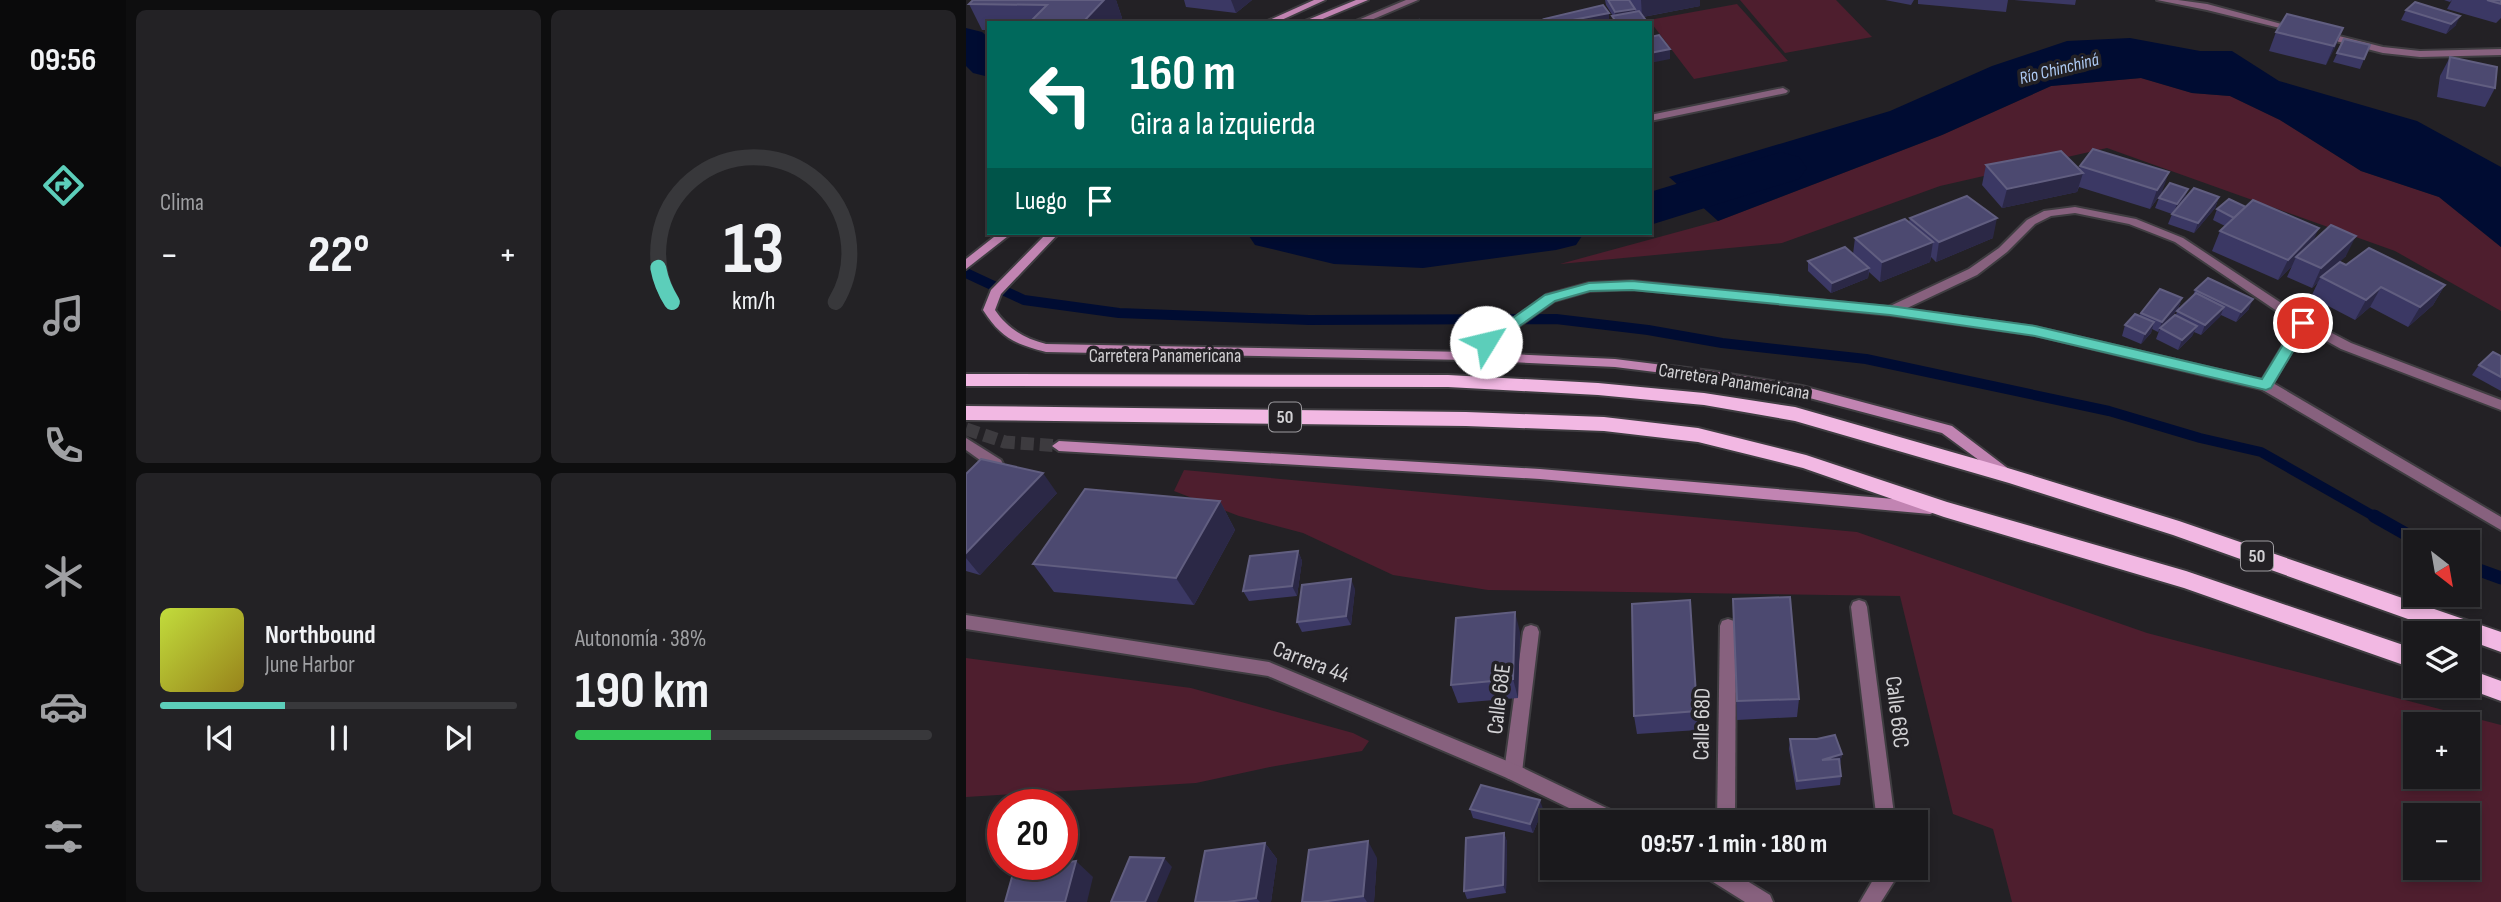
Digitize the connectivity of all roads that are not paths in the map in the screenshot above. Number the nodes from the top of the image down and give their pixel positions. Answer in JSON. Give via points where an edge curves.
{"nodes":[{"id":1,"x":1321,"y":0,"type":"edge"},
{"id":2,"x":1364,"y":0,"type":"edge"},
{"id":3,"x":1414,"y":0,"type":"edge"},
{"id":4,"x":2161,"y":0,"type":"edge"},
{"id":5,"x":1273,"y":21,"type":"edge"},
{"id":6,"x":1309,"y":21,"type":"edge"},
{"id":7,"x":1360,"y":21,"type":"edge"},
{"id":8,"x":2302,"y":30,"type":"edge"},
{"id":9,"x":2316,"y":34,"type":"edge"},
{"id":10,"x":2501,"y":52,"type":"edge"},
{"id":11,"x":1783,"y":91,"type":"dead end"},
{"id":12,"x":1652,"y":118,"type":"edge"},
{"id":13,"x":1003,"y":235,"type":"edge"},
{"id":14,"x":1049,"y":236,"type":"edge"},
{"id":15,"x":966,"y":264,"type":"edge"},
{"id":16,"x":1890,"y":311,"type":"junction"},
{"id":17,"x":2303,"y":323,"type":"junction"},
{"id":18,"x":1468,"y":356,"type":"junction"},
{"id":19,"x":966,"y":380,"type":"edge"},
{"id":20,"x":2266,"y":385,"type":"junction"},
{"id":21,"x":2501,"y":405,"type":"edge"},
{"id":22,"x":966,"y":413,"type":"edge"},
{"id":23,"x":966,"y":443,"type":"edge"},
{"id":24,"x":1059,"y":446,"type":"tunnel mouth"},
{"id":25,"x":996,"y":464,"type":"edge"},
{"id":26,"x":2011,"y":476,"type":"junction"},
{"id":27,"x":1944,"y":509,"type":"junction"},
{"id":28,"x":2501,"y":524,"type":"edge"},
{"id":29,"x":1859,"y":607,"type":"dead end"},
{"id":30,"x":966,"y":622,"type":"edge"},
{"id":31,"x":1728,"y":626,"type":"dead end"},
{"id":32,"x":1531,"y":632,"type":"dead end"},
{"id":33,"x":2501,"y":642,"type":"edge"},
{"id":34,"x":2403,"y":655,"type":"edge"},
{"id":35,"x":2480,"y":683,"type":"edge"},
{"id":36,"x":2501,"y":691,"type":"edge"},
{"id":37,"x":1513,"y":772,"type":"junction"},
{"id":38,"x":1591,"y":810,"type":"edge"},
{"id":39,"x":1726,"y":810,"type":"edge"},
{"id":40,"x":1884,"y":810,"type":"edge"},
{"id":41,"x":1732,"y":880,"type":"edge"},
{"id":42,"x":1885,"y":880,"type":"edge"},
{"id":43,"x":1763,"y":902,"type":"edge"},
{"id":44,"x":1870,"y":902,"type":"edge"}],
"edges":[{"from":1,"to":5,"type":"main road"},
{"from":2,"to":6,"type":"main road"},
{"from":3,"to":7,"type":"street"},
{"from":4,"to":8,"type":"street"},
{"from":9,"to":10,"type":"street","via":[[2420,54]]},
{"from":11,"to":12,"type":"street"},
{"from":13,"to":15,"type":"main road"},
{"from":14,"to":18,"type":"main road","via":[[995,293],[989,310],[1015,340],[1046,348]]},
{"from":16,"to":17,"type":"street","via":[[1973,272],[2048,212],[2075,210],[2132,221],[2179,240]]},
{"from":16,"to":18,"type":"street","via":[[1632,285],[1589,287],[1550,298]]},
{"from":16,"to":20,"type":"street","via":[[2035,331]]},
{"from":17,"to":20,"type":"street"},
{"from":17,"to":21,"type":"street","via":[[2346,346]]},
{"from":18,"to":26,"type":"main road","via":[[1615,363],[1802,391],[1947,429]]},
{"from":19,"to":26,"type":"highway","name":"Carretera Panamericana","number":"50","via":[[1448,381],[1598,388],[1795,414]]},
{"from":20,"to":28,"type":"street"},
{"from":22,"to":27,"type":"highway","number":"50","via":[[1604,424],[1698,435],[1806,461]]},
{"from":23,"to":25,"type":"street"},
{"from":24,"to":27,"type":"main road","via":[[1540,474]]},
{"from":26,"to":33,"type":"highway","name":"Carretera Panamericana","number":"50","via":[[2179,529]]},
{"from":27,"to":34,"type":"highway","number":"50","via":[[2186,580]]},
{"from":29,"to":40,"type":"street","name":"Calle 68C"},
{"from":30,"to":37,"type":"street","name":"Carrera 44","via":[[1269,669]]},
{"from":31,"to":39,"type":"street","name":"Calle 68D"},
{"from":32,"to":37,"type":"street","name":"Calle 68E"},
{"from":35,"to":36,"type":"highway"},
{"from":37,"to":38,"type":"street","name":"Carrera 44"},
{"from":41,"to":43,"type":"street"},
{"from":42,"to":44,"type":"street"}]}
